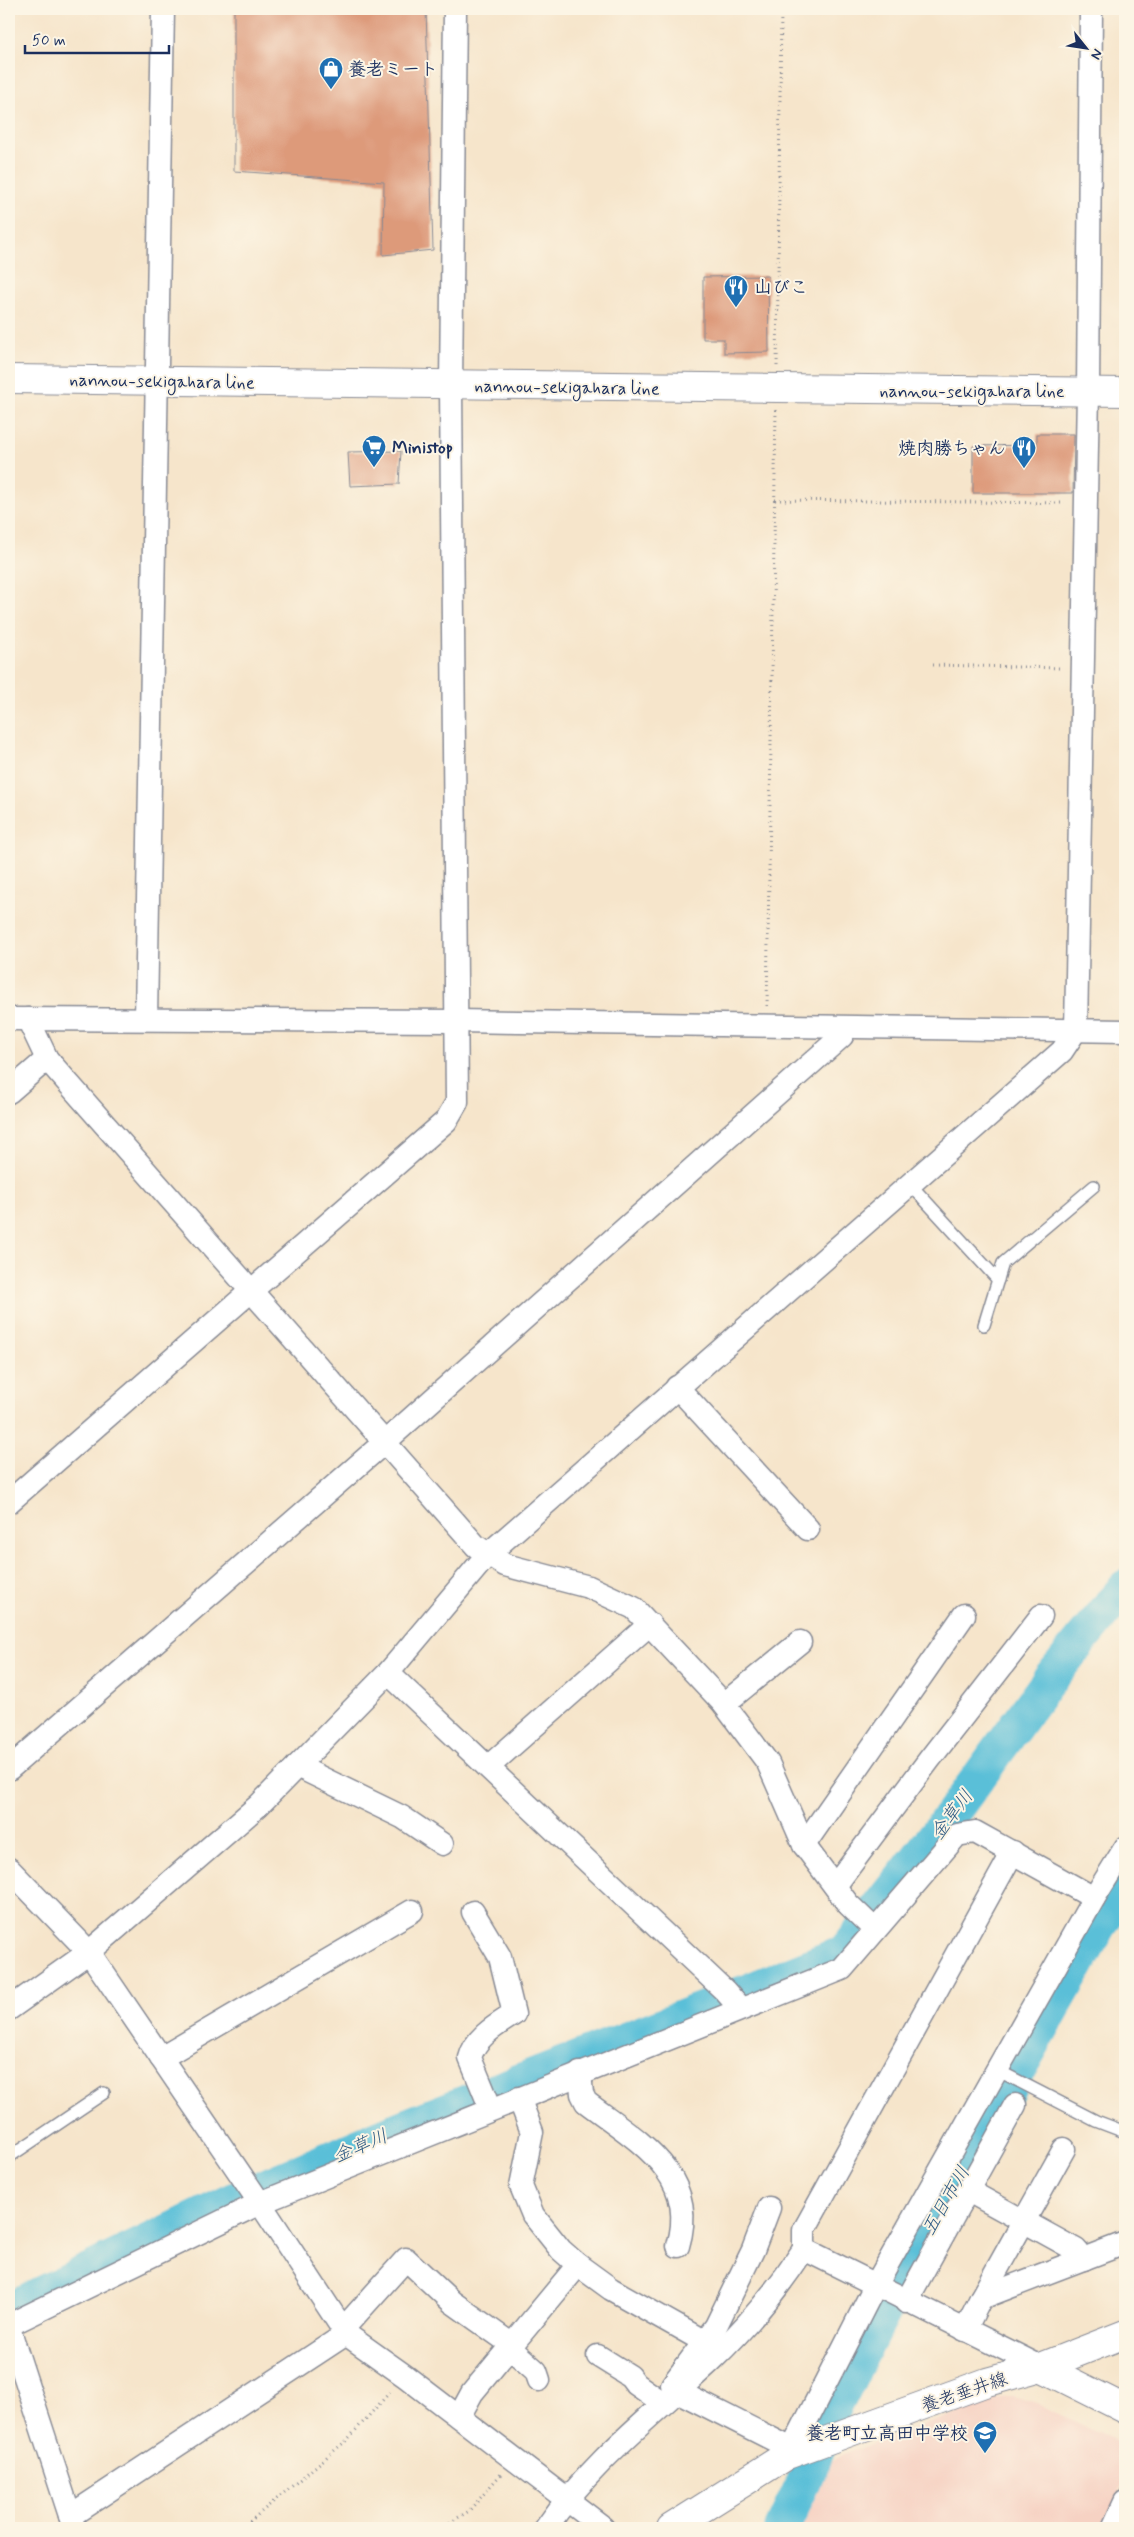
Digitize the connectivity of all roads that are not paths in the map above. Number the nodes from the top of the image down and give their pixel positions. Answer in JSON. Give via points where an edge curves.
{"nodes":[{"id":1,"x":163,"y":9,"type":"edge"},
{"id":2,"x":455,"y":9,"type":"edge"},
{"id":3,"x":1091,"y":9,"type":"edge"},
{"id":4,"x":9,"y":379,"type":"edge"},
{"id":5,"x":157,"y":381,"type":"junction"},
{"id":6,"x":451,"y":386,"type":"junction"},
{"id":7,"x":1088,"y":392,"type":"junction"},
{"id":8,"x":1125,"y":392,"type":"edge"},
{"id":9,"x":18,"y":1019,"type":"edge"},
{"id":10,"x":146,"y":1019,"type":"junction"},
{"id":11,"x":457,"y":1021,"type":"junction"},
{"id":12,"x":845,"y":1028,"type":"junction"},
{"id":13,"x":1076,"y":1030,"type":"junction"},
{"id":14,"x":1125,"y":1031,"type":"edge"},
{"id":15,"x":47,"y":1059,"type":"junction"},
{"id":16,"x":9,"y":1092,"type":"edge"},
{"id":17,"x":910,"y":1184,"type":"junction"},
{"id":18,"x":1094,"y":1186,"type":"dead end"},
{"id":19,"x":998,"y":1280,"type":"junction"},
{"id":20,"x":252,"y":1290,"type":"junction"},
{"id":21,"x":984,"y":1325,"type":"dead end"},
{"id":22,"x":678,"y":1388,"type":"junction"},
{"id":23,"x":386,"y":1441,"type":"junction"},
{"id":24,"x":9,"y":1502,"type":"edge"},
{"id":25,"x":808,"y":1530,"type":"dead end"},
{"id":26,"x":487,"y":1555,"type":"junction"},
{"id":27,"x":964,"y":1615,"type":"dead end"},
{"id":28,"x":1041,"y":1616,"type":"dead end"},
{"id":29,"x":650,"y":1624,"type":"junction"},
{"id":30,"x":800,"y":1642,"type":"dead end"},
{"id":31,"x":388,"y":1673,"type":"junction"},
{"id":32,"x":724,"y":1704,"type":"junction"},
{"id":33,"x":297,"y":1766,"type":"junction"},
{"id":34,"x":488,"y":1767,"type":"junction"},
{"id":35,"x":9,"y":1769,"type":"edge"},
{"id":36,"x":442,"y":1844,"type":"dead end"},
{"id":37,"x":804,"y":1845,"type":"junction"},
{"id":38,"x":1125,"y":1848,"type":"edge"},
{"id":39,"x":1013,"y":1852,"type":"junction"},
{"id":40,"x":9,"y":1869,"type":"edge"},
{"id":41,"x":835,"y":1886,"type":"junction"},
{"id":42,"x":1094,"y":1898,"type":"junction"},
{"id":43,"x":412,"y":1911,"type":"dead end"},
{"id":44,"x":473,"y":1912,"type":"dead end"},
{"id":45,"x":869,"y":1923,"type":"junction"},
{"id":46,"x":88,"y":1952,"type":"junction"},
{"id":47,"x":740,"y":2008,"type":"junction"},
{"id":48,"x":9,"y":2009,"type":"edge"},
{"id":49,"x":161,"y":2058,"type":"junction"},
{"id":50,"x":997,"y":2070,"type":"junction"},
{"id":51,"x":580,"y":2073,"type":"junction"},
{"id":52,"x":104,"y":2093,"type":"dead end"},
{"id":53,"x":519,"y":2098,"type":"junction"},
{"id":54,"x":487,"y":2100,"type":"junction"},
{"id":55,"x":1015,"y":2105,"type":"dead end"},
{"id":56,"x":1125,"y":2132,"type":"edge"},
{"id":57,"x":1064,"y":2149,"type":"dead end"},
{"id":58,"x":9,"y":2157,"type":"edge"},
{"id":59,"x":967,"y":2190,"type":"junction"},
{"id":60,"x":260,"y":2203,"type":"junction"},
{"id":61,"x":769,"y":2208,"type":"dead end"},
{"id":62,"x":1024,"y":2221,"type":"junction"},
{"id":63,"x":1125,"y":2243,"type":"edge"},
{"id":64,"x":678,"y":2246,"type":"dead end"},
{"id":65,"x":804,"y":2249,"type":"junction"},
{"id":66,"x":1084,"y":2259,"type":"junction"},
{"id":67,"x":578,"y":2265,"type":"junction"},
{"id":68,"x":875,"y":2286,"type":"junction"},
{"id":69,"x":981,"y":2298,"type":"junction"},
{"id":70,"x":906,"y":2302,"type":"junction"},
{"id":71,"x":9,"y":2326,"type":"edge"},
{"id":72,"x":965,"y":2330,"type":"junction"},
{"id":73,"x":345,"y":2332,"type":"junction"},
{"id":74,"x":1125,"y":2334,"type":"edge"},
{"id":75,"x":705,"y":2342,"type":"junction"},
{"id":76,"x":510,"y":2345,"type":"junction"},
{"id":77,"x":598,"y":2356,"type":"dead end"},
{"id":78,"x":1041,"y":2367,"type":"junction"},
{"id":79,"x":539,"y":2380,"type":"dead end"},
{"id":80,"x":670,"y":2397,"type":"junction"},
{"id":81,"x":1125,"y":2409,"type":"edge"},
{"id":82,"x":459,"y":2417,"type":"junction"},
{"id":83,"x":796,"y":2450,"type":"junction"},
{"id":84,"x":566,"y":2498,"type":"junction"},
{"id":85,"x":1125,"y":2502,"type":"edge"},
{"id":86,"x":72,"y":2522,"type":"edge"},
{"id":87,"x":546,"y":2528,"type":"edge"},
{"id":88,"x":604,"y":2528,"type":"edge"},
{"id":89,"x":671,"y":2528,"type":"edge"},
{"id":90,"x":1112,"y":2528,"type":"edge"}],
"edges":[{"from":1,"to":5,"type":"street"},
{"from":2,"to":6,"type":"street"},
{"from":3,"to":7,"type":"street"},
{"from":4,"to":5,"type":"main road","name":"nannou-sekigahara line"},
{"from":5,"to":6,"type":"main road","name":"nannou-sekigahara line"},
{"from":5,"to":10,"type":"street"},
{"from":6,"to":7,"type":"main road","name":"nannou-sekigahara line"},
{"from":6,"to":11,"type":"street"},
{"from":7,"to":8,"type":"main road","name":"nannou-sekigahara line"},
{"from":7,"to":13,"type":"street"},
{"from":9,"to":10,"type":"street"},
{"from":9,"to":15,"type":"street"},
{"from":10,"to":11,"type":"street"},
{"from":11,"to":12,"type":"street"},
{"from":11,"to":20,"type":"street","via":[[457,1102],[446,1121]]},
{"from":12,"to":13,"type":"street"},
{"from":12,"to":23,"type":"street","via":[[842,1036]]},
{"from":13,"to":14,"type":"street"},
{"from":13,"to":17,"type":"street","via":[[1062,1051]]},
{"from":15,"to":16,"type":"street"},
{"from":15,"to":20,"type":"street"},
{"from":17,"to":19,"type":"lane"},
{"from":17,"to":22,"type":"street"},
{"from":18,"to":19,"type":"lane","via":[[1002,1263]]},
{"from":19,"to":21,"type":"lane"},
{"from":20,"to":23,"type":"street"},
{"from":20,"to":24,"type":"street"},
{"from":22,"to":25,"type":"street"},
{"from":22,"to":26,"type":"street"},
{"from":23,"to":26,"type":"street"},
{"from":23,"to":35,"type":"street"},
{"from":26,"to":29,"type":"street","via":[[505,1565],[589,1587],[634,1608]]},
{"from":26,"to":31,"type":"street"},
{"from":27,"to":37,"type":"street"},
{"from":28,"to":41,"type":"street"},
{"from":29,"to":32,"type":"street"},
{"from":29,"to":34,"type":"street"},
{"from":30,"to":32,"type":"street"},
{"from":31,"to":33,"type":"street"},
{"from":31,"to":34,"type":"street"},
{"from":32,"to":37,"type":"street","via":[[768,1763]]},
{"from":33,"to":36,"type":"street","via":[[402,1817]]},
{"from":33,"to":46,"type":"street","via":[[259,1805]]},
{"from":34,"to":47,"type":"street"},
{"from":37,"to":41,"type":"street"},
{"from":38,"to":42,"type":"street"},
{"from":39,"to":42,"type":"street"},
{"from":39,"to":45,"type":"street","via":[[975,1832],[957,1835]]},
{"from":39,"to":65,"type":"street","via":[[804,2230]]},
{"from":40,"to":46,"type":"street"},
{"from":41,"to":45,"type":"street","via":[[848,1904]]},
{"from":42,"to":50,"type":"street"},
{"from":43,"to":49,"type":"street"},
{"from":44,"to":54,"type":"street","via":[[500,1956],[514,2014],[489,2031],[472,2049],[470,2058]]},
{"from":45,"to":47,"type":"street","via":[[842,1968]]},
{"from":46,"to":48,"type":"street"},
{"from":46,"to":49,"type":"street"},
{"from":47,"to":51,"type":"street"},
{"from":49,"to":60,"type":"street"},
{"from":50,"to":56,"type":"lane","via":[[1096,2122]]},
{"from":50,"to":68,"type":"street"},
{"from":51,"to":53,"type":"street"},
{"from":51,"to":64,"type":"street","via":[[586,2102],[647,2150],[672,2175],[682,2205],[682,2236]]},
{"from":52,"to":58,"type":"lane"},
{"from":53,"to":54,"type":"street"},
{"from":53,"to":67,"type":"street","via":[[532,2132],[521,2186],[533,2216]]},
{"from":54,"to":60,"type":"street"},
{"from":55,"to":59,"type":"street"},
{"from":57,"to":62,"type":"street"},
{"from":59,"to":62,"type":"street"},
{"from":59,"to":70,"type":"street"},
{"from":60,"to":71,"type":"street"},
{"from":60,"to":73,"type":"street"},
{"from":61,"to":75,"type":"street","via":[[733,2292]]},
{"from":62,"to":66,"type":"street","via":[[1076,2250]]},
{"from":62,"to":69,"type":"street"},
{"from":63,"to":66,"type":"street"},
{"from":65,"to":68,"type":"street"},
{"from":65,"to":80,"type":"street","via":[[789,2273],[748,2321],[712,2360]]},
{"from":66,"to":69,"type":"street"},
{"from":67,"to":75,"type":"street","via":[[611,2289]]},
{"from":67,"to":76,"type":"street"},
{"from":68,"to":70,"type":"street"},
{"from":68,"to":83,"type":"street"},
{"from":69,"to":72,"type":"street"},
{"from":70,"to":72,"type":"street"},
{"from":71,"to":86,"type":"street"},
{"from":72,"to":78,"type":"street"},
{"from":73,"to":76,"type":"street","via":[[406,2259],[452,2302]]},
{"from":73,"to":82,"type":"street"},
{"from":73,"to":86,"type":"street"},
{"from":74,"to":78,"type":"main road","name":"養老垂井線"},
{"from":75,"to":80,"type":"street","via":[[672,2385]]},
{"from":76,"to":79,"type":"street","via":[[532,2366]]},
{"from":76,"to":82,"type":"street","via":[[472,2393]]},
{"from":77,"to":80,"type":"street","via":[[630,2376],[636,2384]]},
{"from":78,"to":81,"type":"main road"},
{"from":78,"to":83,"type":"main road","name":"養老垂井線","via":[[987,2382],[843,2436]]},
{"from":80,"to":83,"type":"street"},
{"from":80,"to":84,"type":"street","via":[[607,2454]]},
{"from":82,"to":84,"type":"street"},
{"from":83,"to":89,"type":"main road","name":"養老垂井線"},
{"from":84,"to":87,"type":"street"},
{"from":84,"to":88,"type":"street"},
{"from":85,"to":90,"type":"street"}]}
